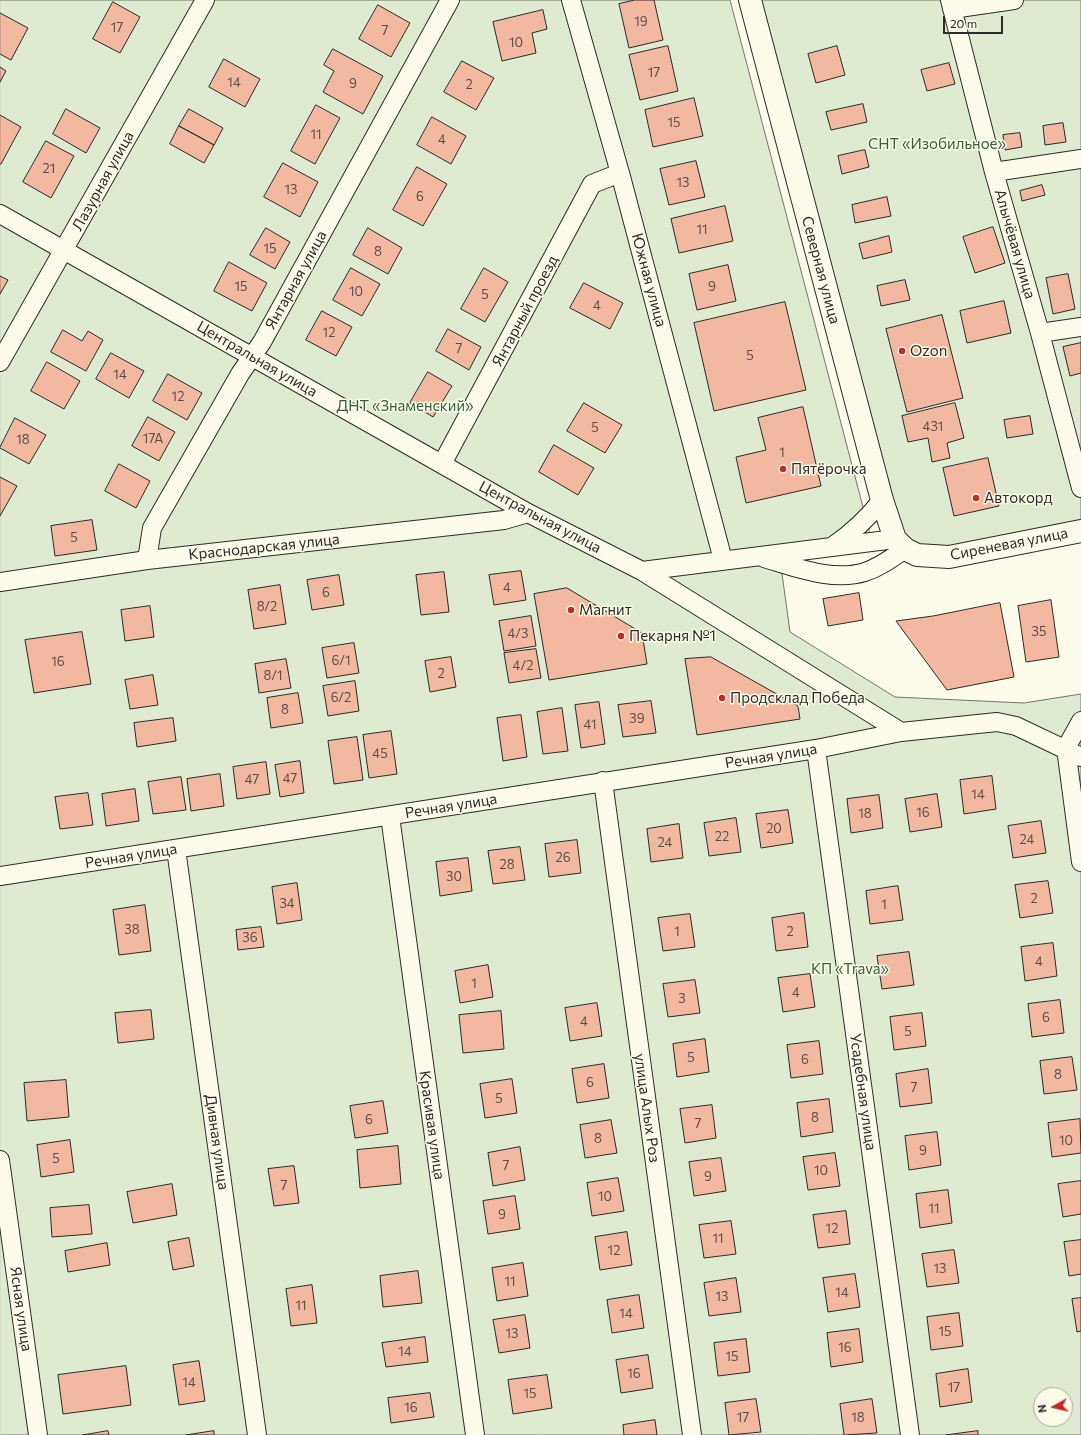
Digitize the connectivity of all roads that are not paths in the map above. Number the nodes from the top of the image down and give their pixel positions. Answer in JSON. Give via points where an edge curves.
{"nodes":[{"id":1,"x":205,"y":0,"type":"edge"},
{"id":2,"x":450,"y":0,"type":"edge"},
{"id":3,"x":571,"y":0,"type":"edge"},
{"id":4,"x":750,"y":0,"type":"edge"},
{"id":5,"x":1014,"y":0,"type":"edge"},
{"id":6,"x":951,"y":4,"type":"edge"},
{"id":7,"x":1081,"y":159,"type":"edge"},
{"id":8,"x":994,"y":172,"type":"junction"},
{"id":9,"x":620,"y":173,"type":"junction"},
{"id":10,"x":0,"y":214,"type":"edge"},
{"id":11,"x":64,"y":249,"type":"junction"},
{"id":12,"x":1081,"y":327,"type":"edge"},
{"id":13,"x":1040,"y":333,"type":"junction"},
{"id":14,"x":251,"y":356,"type":"junction"},
{"id":15,"x":0,"y":362,"type":"edge"},
{"id":16,"x":442,"y":464,"type":"junction"},
{"id":17,"x":1081,"y":488,"type":"edge"},
{"id":18,"x":882,"y":500,"type":"junction"},
{"id":19,"x":528,"y":513,"type":"junction"},
{"id":20,"x":1081,"y":531,"type":"edge"},
{"id":21,"x":900,"y":544,"type":"junction"},
{"id":22,"x":831,"y":547,"type":"junction"},
{"id":23,"x":756,"y":556,"type":"junction"},
{"id":24,"x":147,"y":560,"type":"junction"},
{"id":25,"x":723,"y":560,"type":"junction"},
{"id":26,"x":642,"y":571,"type":"junction"},
{"id":27,"x":0,"y":582,"type":"edge"},
{"id":28,"x":1081,"y":721,"type":"edge"},
{"id":29,"x":901,"y":732,"type":"junction"},
{"id":30,"x":1066,"y":748,"type":"junction"},
{"id":31,"x":816,"y":749,"type":"junction"},
{"id":32,"x":1081,"y":757,"type":"edge"},
{"id":33,"x":603,"y":781,"type":"junction"},
{"id":34,"x":390,"y":816,"type":"junction"},
{"id":35,"x":176,"y":849,"type":"junction"},
{"id":36,"x":1081,"y":862,"type":"edge"},
{"id":37,"x":0,"y":876,"type":"edge"},
{"id":38,"x":0,"y":1160,"type":"edge"},
{"id":39,"x":38,"y":1435,"type":"edge"},
{"id":40,"x":257,"y":1435,"type":"edge"},
{"id":41,"x":475,"y":1435,"type":"edge"},
{"id":42,"x":692,"y":1435,"type":"edge"},
{"id":43,"x":910,"y":1435,"type":"edge"}],
"edges":[{"from":1,"to":11,"type":"street","name":"Лазурная улица"},
{"from":2,"to":14,"type":"street","name":"Янтарная улица","via":[[262,342]]},
{"from":3,"to":9,"type":"street","name":"Южная улица"},
{"from":4,"to":18,"type":"street","name":"Северная улица"},
{"from":5,"to":6,"type":"street"},
{"from":6,"to":8,"type":"street","name":"Алычёвая улица"},
{"from":7,"to":8,"type":"street"},
{"from":8,"to":13,"type":"street","name":"Алычёвая улица"},
{"from":9,"to":16,"type":"street","name":"Янтарный проезд","via":[[592,184]]},
{"from":9,"to":25,"type":"street","name":"Южная улица"},
{"from":10,"to":11,"type":"street","name":"Центральная улица"},
{"from":11,"to":14,"type":"street","name":"Центральная улица"},
{"from":11,"to":15,"type":"street","name":"Лазурная улица"},
{"from":12,"to":13,"type":"street"},
{"from":13,"to":17,"type":"street","name":"Алычёвая улица"},
{"from":14,"to":16,"type":"street","name":"Центральная улица"},
{"from":14,"to":24,"type":"street","name":"Янтарная улица","via":[[152,528]]},
{"from":16,"to":19,"type":"street","name":"Центральная улица"},
{"from":18,"to":21,"type":"street","name":"Северная улица"},
{"from":18,"to":22,"type":"street","via":[[847,536]]},
{"from":19,"to":24,"type":"street","name":"Краснодарская улица","via":[[504,520]]},
{"from":19,"to":26,"type":"street","name":"Центральная улица"},
{"from":20,"to":21,"type":"street","name":"Сиреневая улица","via":[[949,557],[917,556]]},
{"from":21,"to":22,"type":"street"},
{"from":21,"to":23,"type":"street","via":[[887,562],[864,572],[840,575],[811,571]]},
{"from":22,"to":23,"type":"street"},
{"from":23,"to":25,"type":"street"},
{"from":24,"to":27,"type":"street","name":"Краснодарская улица"},
{"from":25,"to":26,"type":"street"},
{"from":26,"to":29,"type":"street","name":"Центральная улица"},
{"from":28,"to":30,"type":"street"},
{"from":29,"to":30,"type":"street","name":"Речная улица","via":[[998,722],[1016,726]]},
{"from":29,"to":31,"type":"street","name":"Речная улица"},
{"from":30,"to":32,"type":"street","name":"Речная улица"},
{"from":30,"to":36,"type":"street"},
{"from":31,"to":33,"type":"street","name":"Речная улица"},
{"from":31,"to":43,"type":"street","name":"Усадебная улица"},
{"from":33,"to":34,"type":"street","name":"Речная улица"},
{"from":33,"to":42,"type":"street","name":"улица Алых Роз"},
{"from":34,"to":35,"type":"street","name":"Речная улица"},
{"from":34,"to":41,"type":"street","name":"Красивая улица"},
{"from":35,"to":37,"type":"street","name":"Речная улица"},
{"from":35,"to":40,"type":"street","name":"Дивная улица"},
{"from":38,"to":39,"type":"street","name":"Ясная улица"}]}
